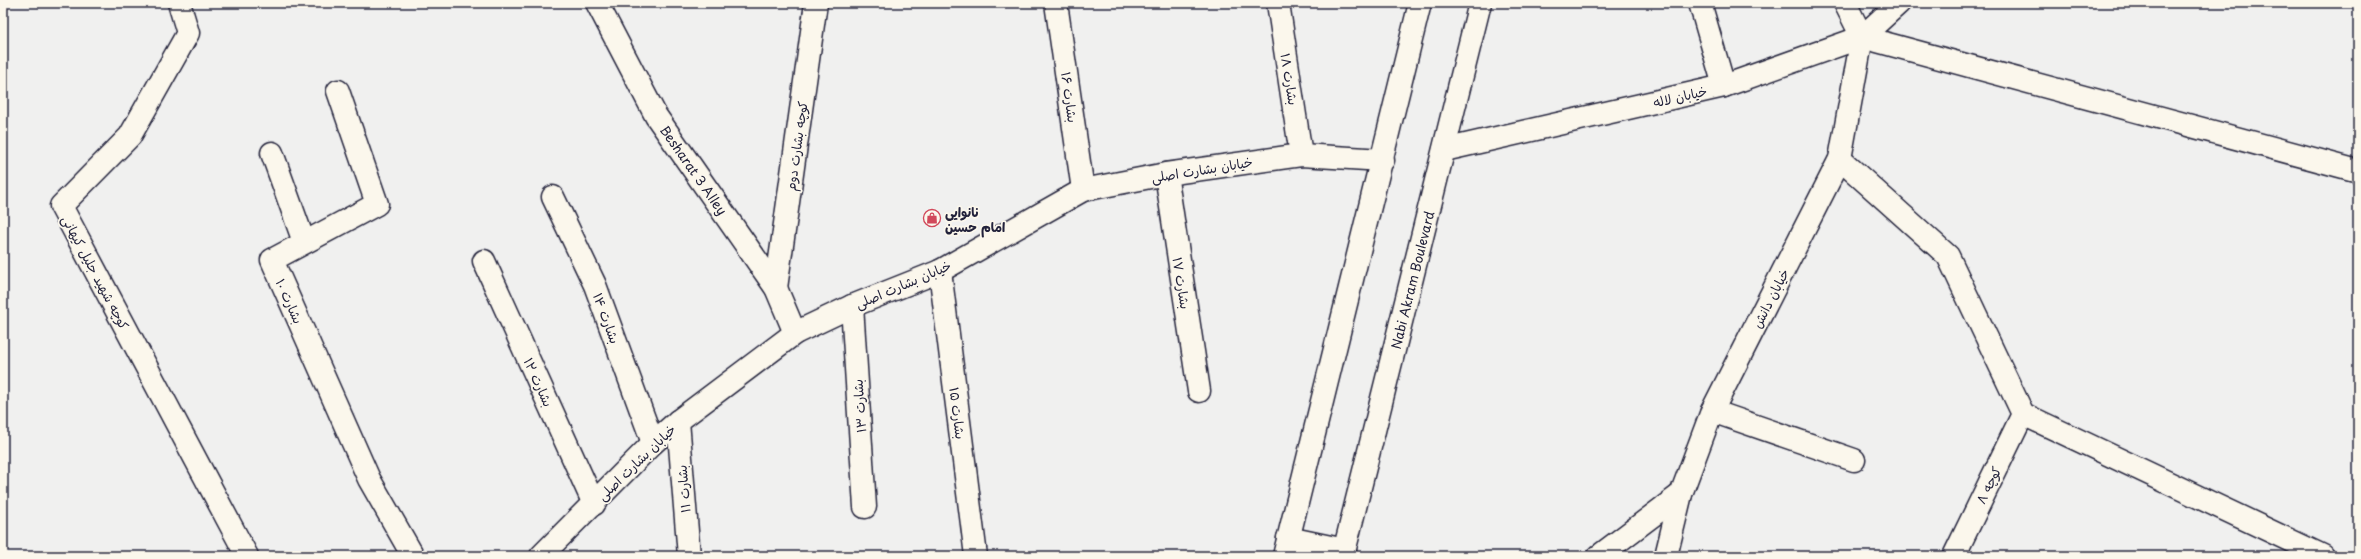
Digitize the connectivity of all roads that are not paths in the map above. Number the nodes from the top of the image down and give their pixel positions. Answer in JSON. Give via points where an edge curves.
{"nodes":[{"id":1,"x":179,"y":3,"type":"edge"},
{"id":2,"x":597,"y":3,"type":"edge"},
{"id":3,"x":816,"y":3,"type":"edge"},
{"id":4,"x":1056,"y":3,"type":"edge"},
{"id":5,"x":1278,"y":3,"type":"edge"},
{"id":6,"x":1420,"y":3,"type":"edge"},
{"id":7,"x":1480,"y":3,"type":"edge"},
{"id":8,"x":1700,"y":3,"type":"edge"},
{"id":9,"x":1845,"y":3,"type":"edge"},
{"id":10,"x":1900,"y":3,"type":"edge"},
{"id":11,"x":1862,"y":37,"type":"junction"},
{"id":12,"x":1724,"y":86,"type":"junction"},
{"id":13,"x":338,"y":91,"type":"dead end"},
{"id":14,"x":1444,"y":150,"type":"junction"},
{"id":15,"x":272,"y":153,"type":"dead end"},
{"id":16,"x":1301,"y":155,"type":"junction"},
{"id":17,"x":1383,"y":160,"type":"junction"},
{"id":18,"x":1840,"y":160,"type":"junction"},
{"id":19,"x":2358,"y":170,"type":"edge"},
{"id":20,"x":1166,"y":174,"type":"junction"},
{"id":21,"x":1083,"y":190,"type":"junction"},
{"id":22,"x":553,"y":197,"type":"dead end"},
{"id":23,"x":304,"y":242,"type":"junction"},
{"id":24,"x":484,"y":261,"type":"dead end"},
{"id":25,"x":940,"y":271,"type":"junction"},
{"id":26,"x":776,"y":288,"type":"junction"},
{"id":27,"x":852,"y":306,"type":"junction"},
{"id":28,"x":795,"y":333,"type":"junction"},
{"id":29,"x":1198,"y":391,"type":"dead end"},
{"id":30,"x":1712,"y":411,"type":"junction"},
{"id":31,"x":2023,"y":414,"type":"junction"},
{"id":32,"x":678,"y":421,"type":"junction"},
{"id":33,"x":653,"y":444,"type":"junction"},
{"id":34,"x":1854,"y":460,"type":"dead end"},
{"id":35,"x":1681,"y":494,"type":"junction"},
{"id":36,"x":594,"y":504,"type":"junction"},
{"id":37,"x":865,"y":507,"type":"dead end"},
{"id":38,"x":1286,"y":547,"type":"edge"},
{"id":39,"x":1344,"y":553,"type":"edge"},
{"id":40,"x":247,"y":556,"type":"edge"},
{"id":41,"x":413,"y":556,"type":"edge"},
{"id":42,"x":541,"y":556,"type":"edge"},
{"id":43,"x":689,"y":556,"type":"edge"},
{"id":44,"x":976,"y":556,"type":"edge"},
{"id":45,"x":1599,"y":556,"type":"edge"},
{"id":46,"x":1666,"y":556,"type":"edge"},
{"id":47,"x":1954,"y":556,"type":"edge"},
{"id":48,"x":2323,"y":556,"type":"edge"}],
"edges":[{"from":1,"to":40,"type":"street","name":"کوچه شهید جلیل کیهانی","via":[[188,33],[130,136],[61,206]]},
{"from":2,"to":26,"type":"street","name":"Besharat 3 Alley","via":[[656,116]]},
{"from":3,"to":26,"type":"street","name":"کوچه بشارت دوم"},
{"from":4,"to":21,"type":"street","name":"بشارت ۱۶"},
{"from":5,"to":16,"type":"street","name":"بشارت ۱۸"},
{"from":6,"to":17,"type":"street"},
{"from":7,"to":14,"type":"street","name":"Nabi Akram Boulevard"},
{"from":8,"to":12,"type":"street"},
{"from":9,"to":11,"type":"street"},
{"from":10,"to":11,"type":"street","name":"خیابان لاله"},
{"from":11,"to":12,"type":"street","name":"خیابان لاله"},
{"from":11,"to":18,"type":"street","name":"خیابان دانش"},
{"from":11,"to":19,"type":"street"},
{"from":12,"to":14,"type":"street","name":"خیابان لاله"},
{"from":13,"to":23,"type":"street","name":"بشارت ۱۰","via":[[377,204]]},
{"from":14,"to":39,"type":"street","name":"Nabi Akram Boulevard"},
{"from":15,"to":23,"type":"street"},
{"from":16,"to":17,"type":"street","name":"خیابان بشارت اصلی"},
{"from":16,"to":20,"type":"street","name":"خیابان بشارت اصلی"},
{"from":17,"to":38,"type":"street"},
{"from":18,"to":30,"type":"street","name":"خیابان دانش"},
{"from":18,"to":31,"type":"street","via":[[1948,256]]},
{"from":20,"to":21,"type":"street","name":"خیابان بشارت اصلی"},
{"from":20,"to":29,"type":"street","name":"بشارت ۱۷"},
{"from":21,"to":25,"type":"street","name":"خیابان بشارت اصلی"},
{"from":22,"to":33,"type":"street","name":"بشارت ۱۴","via":[[595,285]]},
{"from":23,"to":41,"type":"street","name":"بشارت ۱۰","via":[[272,260],[369,479]]},
{"from":24,"to":36,"type":"street","name":"بشارت ۱۲"},
{"from":25,"to":27,"type":"street","name":"خیابان بشارت اصلی"},
{"from":25,"to":44,"type":"street","name":"بشارت ۱۵"},
{"from":26,"to":28,"type":"street","name":"Besharat 3 Alley"},
{"from":27,"to":28,"type":"street","name":"خیابان بشارت اصلی"},
{"from":27,"to":37,"type":"street","name":"بشارت ۱۳"},
{"from":28,"to":32,"type":"street","name":"خیابان بشارت اصلی"},
{"from":30,"to":34,"type":"street"},
{"from":30,"to":35,"type":"street","name":"خیابان دانش"},
{"from":31,"to":47,"type":"street","name":"کوچه ۸"},
{"from":31,"to":48,"type":"street"},
{"from":32,"to":33,"type":"street","name":"خیابان بشارت اصلی"},
{"from":32,"to":43,"type":"street","name":"بشارت ۱۱"},
{"from":33,"to":36,"type":"street","name":"خیابان بشارت اصلی"},
{"from":35,"to":45,"type":"street"},
{"from":35,"to":46,"type":"street","name":"خیابان دانش"},
{"from":36,"to":42,"type":"street","name":"خیابان بشارت اصلی"},
{"from":38,"to":39,"type":"street"}]}
